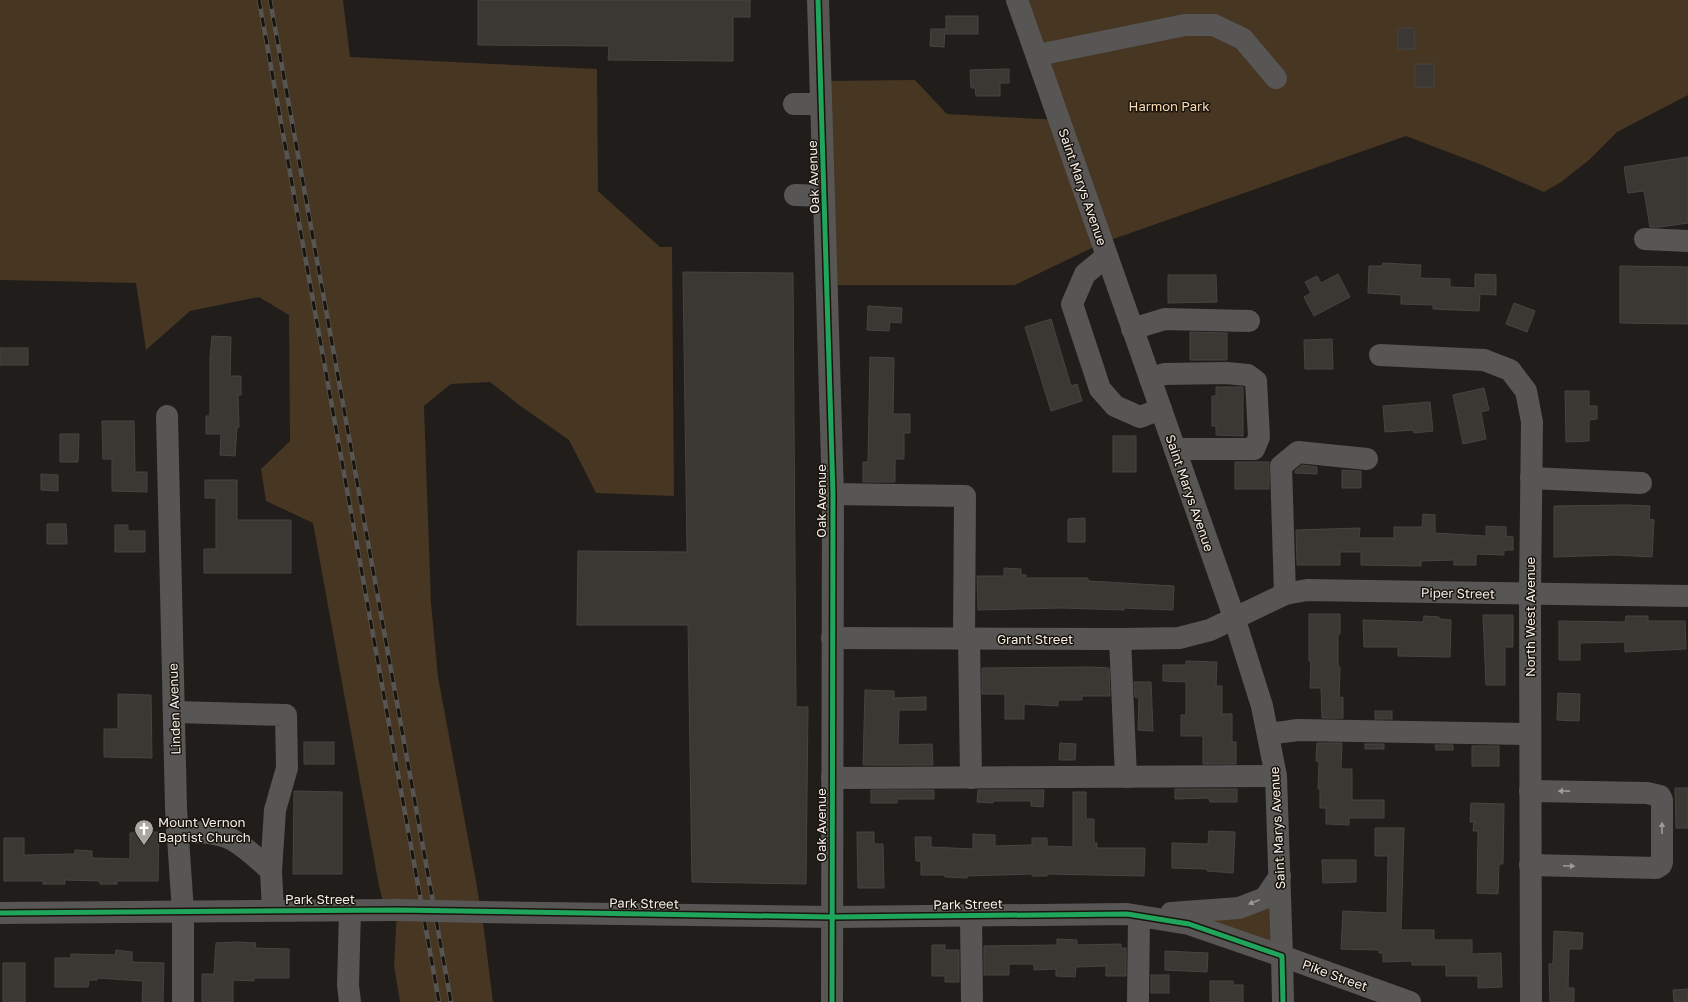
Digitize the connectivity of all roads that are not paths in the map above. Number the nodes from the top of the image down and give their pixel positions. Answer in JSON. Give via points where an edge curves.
{"nodes":[{"id":1,"x":818,"y":0,"type":"edge"},
{"id":2,"x":1017,"y":0,"type":"edge"},
{"id":3,"x":1038,"y":55,"type":"junction"},
{"id":4,"x":1276,"y":78,"type":"dead end"},
{"id":5,"x":794,"y":104,"type":"dead end"},
{"id":6,"x":821,"y":104,"type":"junction"},
{"id":7,"x":795,"y":195,"type":"dead end"},
{"id":8,"x":824,"y":196,"type":"junction"},
{"id":9,"x":1645,"y":239,"type":"dead end"},
{"id":10,"x":1688,"y":241,"type":"edge"},
{"id":11,"x":1107,"y":256,"type":"junction"},
{"id":12,"x":1249,"y":321,"type":"dead end"},
{"id":13,"x":1132,"y":329,"type":"junction"},
{"id":14,"x":1380,"y":355,"type":"dead end"},
{"id":15,"x":1150,"y":378,"type":"junction"},
{"id":16,"x":1160,"y":409,"type":"junction"},
{"id":17,"x":167,"y":416,"type":"dead end"},
{"id":18,"x":1175,"y":449,"type":"junction"},
{"id":19,"x":1366,"y":459,"type":"dead end"},
{"id":20,"x":1531,"y":478,"type":"junction"},
{"id":21,"x":1641,"y":483,"type":"dead end"},
{"id":22,"x":833,"y":494,"type":"junction"},
{"id":23,"x":1286,"y":594,"type":"junction"},
{"id":24,"x":1530,"y":594,"type":"junction"},
{"id":25,"x":1688,"y":596,"type":"edge"},
{"id":26,"x":1234,"y":618,"type":"junction"},
{"id":27,"x":832,"y":638,"type":"junction"},
{"id":28,"x":966,"y":638,"type":"junction"},
{"id":29,"x":1120,"y":639,"type":"junction"},
{"id":30,"x":174,"y":712,"type":"junction"},
{"id":31,"x":1268,"y":734,"type":"junction"},
{"id":32,"x":1530,"y":734,"type":"junction"},
{"id":33,"x":1276,"y":776,"type":"junction"},
{"id":34,"x":1126,"y":777,"type":"junction"},
{"id":35,"x":832,"y":778,"type":"junction"},
{"id":36,"x":971,"y":778,"type":"junction"},
{"id":37,"x":1530,"y":791,"type":"junction"},
{"id":38,"x":177,"y":832,"type":"junction"},
{"id":39,"x":1530,"y":865,"type":"junction"},
{"id":40,"x":271,"y":870,"type":"junction"},
{"id":41,"x":1280,"y":876,"type":"junction"},
{"id":42,"x":273,"y":910,"type":"junction"},
{"id":43,"x":350,"y":910,"type":"junction"},
{"id":44,"x":182,"y":912,"type":"junction"},
{"id":45,"x":0,"y":913,"type":"edge"},
{"id":46,"x":971,"y":915,"type":"junction"},
{"id":47,"x":1133,"y":915,"type":"junction"},
{"id":48,"x":833,"y":917,"type":"junction"},
{"id":49,"x":1282,"y":956,"type":"junction"},
{"id":50,"x":183,"y":1002,"type":"edge"},
{"id":51,"x":350,"y":1002,"type":"edge"},
{"id":52,"x":832,"y":1002,"type":"edge"},
{"id":53,"x":972,"y":1002,"type":"edge"},
{"id":54,"x":1138,"y":1002,"type":"edge"},
{"id":55,"x":1283,"y":1002,"type":"edge"},
{"id":56,"x":1410,"y":1002,"type":"edge"},
{"id":57,"x":1531,"y":1002,"type":"edge"}],
"edges":[{"from":1,"to":6,"type":"street","name":"Oak Avenue"},
{"from":2,"to":3,"type":"main road","name":"Saint Marys Avenue"},
{"from":3,"to":4,"type":"street","via":[[1185,25],[1214,25],[1243,39]]},
{"from":3,"to":11,"type":"main road","name":"Saint Marys Avenue"},
{"from":5,"to":6,"type":"street"},
{"from":6,"to":8,"type":"street","name":"Oak Avenue"},
{"from":7,"to":8,"type":"street"},
{"from":8,"to":22,"type":"street","name":"Oak Avenue"},
{"from":9,"to":10,"type":"street"},
{"from":11,"to":13,"type":"main road","name":"Saint Marys Avenue"},
{"from":11,"to":16,"type":"street","via":[[1085,274],[1072,304],[1100,389],[1115,406],[1140,417]]},
{"from":12,"to":13,"type":"street","via":[[1165,319]]},
{"from":13,"to":15,"type":"main road","name":"Saint Marys Avenue"},
{"from":14,"to":20,"type":"street","name":"North West Avenue","via":[[1484,360],[1510,370],[1526,391],[1532,422]]},
{"from":15,"to":16,"type":"main road","name":"Saint Marys Avenue"},
{"from":15,"to":18,"type":"street","via":[[1164,374],[1226,373],[1248,375],[1256,381],[1259,438],[1254,449]]},
{"from":16,"to":18,"type":"main road","name":"Saint Marys Avenue"},
{"from":17,"to":30,"type":"street","name":"Linden Avenue"},
{"from":18,"to":26,"type":"main road","name":"Saint Marys Avenue"},
{"from":19,"to":23,"type":"street","via":[[1298,452],[1282,466]]},
{"from":20,"to":21,"type":"street"},
{"from":20,"to":24,"type":"street","name":"North West Avenue"},
{"from":22,"to":27,"type":"street","name":"Oak Avenue"},
{"from":22,"to":28,"type":"street","via":[[965,496]]},
{"from":23,"to":24,"type":"street","name":"Piper Street","via":[[1307,590]]},
{"from":23,"to":26,"type":"street","name":"Piper Street"},
{"from":24,"to":25,"type":"street","name":"Piper Street"},
{"from":24,"to":32,"type":"street","name":"North West Avenue"},
{"from":26,"to":29,"type":"street","name":"Grant Street","via":[[1210,630],[1179,638]]},
{"from":26,"to":31,"type":"main road","name":"Saint Marys Avenue","via":[[1262,706]]},
{"from":27,"to":28,"type":"street","name":"Grant Street"},
{"from":27,"to":35,"type":"street","name":"Oak Avenue"},
{"from":28,"to":29,"type":"street","name":"Grant Street"},
{"from":28,"to":36,"type":"street"},
{"from":29,"to":34,"type":"street"},
{"from":30,"to":38,"type":"street","name":"Linden Avenue"},
{"from":30,"to":40,"type":"street","via":[[286,715],[287,768],[275,810]]},
{"from":31,"to":32,"type":"street","via":[[1298,730]]},
{"from":31,"to":33,"type":"main road","name":"Saint Marys Avenue"},
{"from":32,"to":37,"type":"street","name":"North West Avenue"},
{"from":33,"to":34,"type":"street"},
{"from":33,"to":41,"type":"main road","name":"Saint Marys Avenue"},
{"from":34,"to":36,"type":"street"},
{"from":35,"to":36,"type":"street"},
{"from":35,"to":48,"type":"street","name":"Oak Avenue"},
{"from":37,"to":39,"type":"street","name":"North West Avenue"},
{"from":39,"to":37,"type":"street","one_way":true,"via":[[1656,868],[1662,862],[1660,796],[1653,793]]},
{"from":38,"to":40,"type":"street","via":[[225,836],[251,852]]},
{"from":38,"to":44,"type":"street","name":"Linden Avenue"},
{"from":39,"to":57,"type":"street","name":"North West Avenue"},
{"from":40,"to":42,"type":"street"},
{"from":41,"to":47,"type":"street","one_way":true,"via":[[1265,898],[1239,908]]},
{"from":41,"to":49,"type":"main road","name":"Saint Marys Avenue"},
{"from":42,"to":43,"type":"street","name":"Park Street"},
{"from":42,"to":44,"type":"street","name":"Park Street"},
{"from":43,"to":48,"type":"street","name":"Park Street","bridge":true},
{"from":43,"to":51,"type":"street"},
{"from":44,"to":45,"type":"street","name":"Park Street"},
{"from":44,"to":50,"type":"street","name":"Linden Avenue"},
{"from":46,"to":47,"type":"street","name":"Park Street"},
{"from":46,"to":48,"type":"street","name":"Park Street"},
{"from":46,"to":53,"type":"street"},
{"from":47,"to":49,"type":"street","name":"Park Street","via":[[1189,924]]},
{"from":47,"to":54,"type":"street"},
{"from":48,"to":52,"type":"street","name":"Oak Avenue"},
{"from":49,"to":55,"type":"street","name":"Saint Marys Avenue"},
{"from":49,"to":56,"type":"main road","name":"Pike Street"}]}
